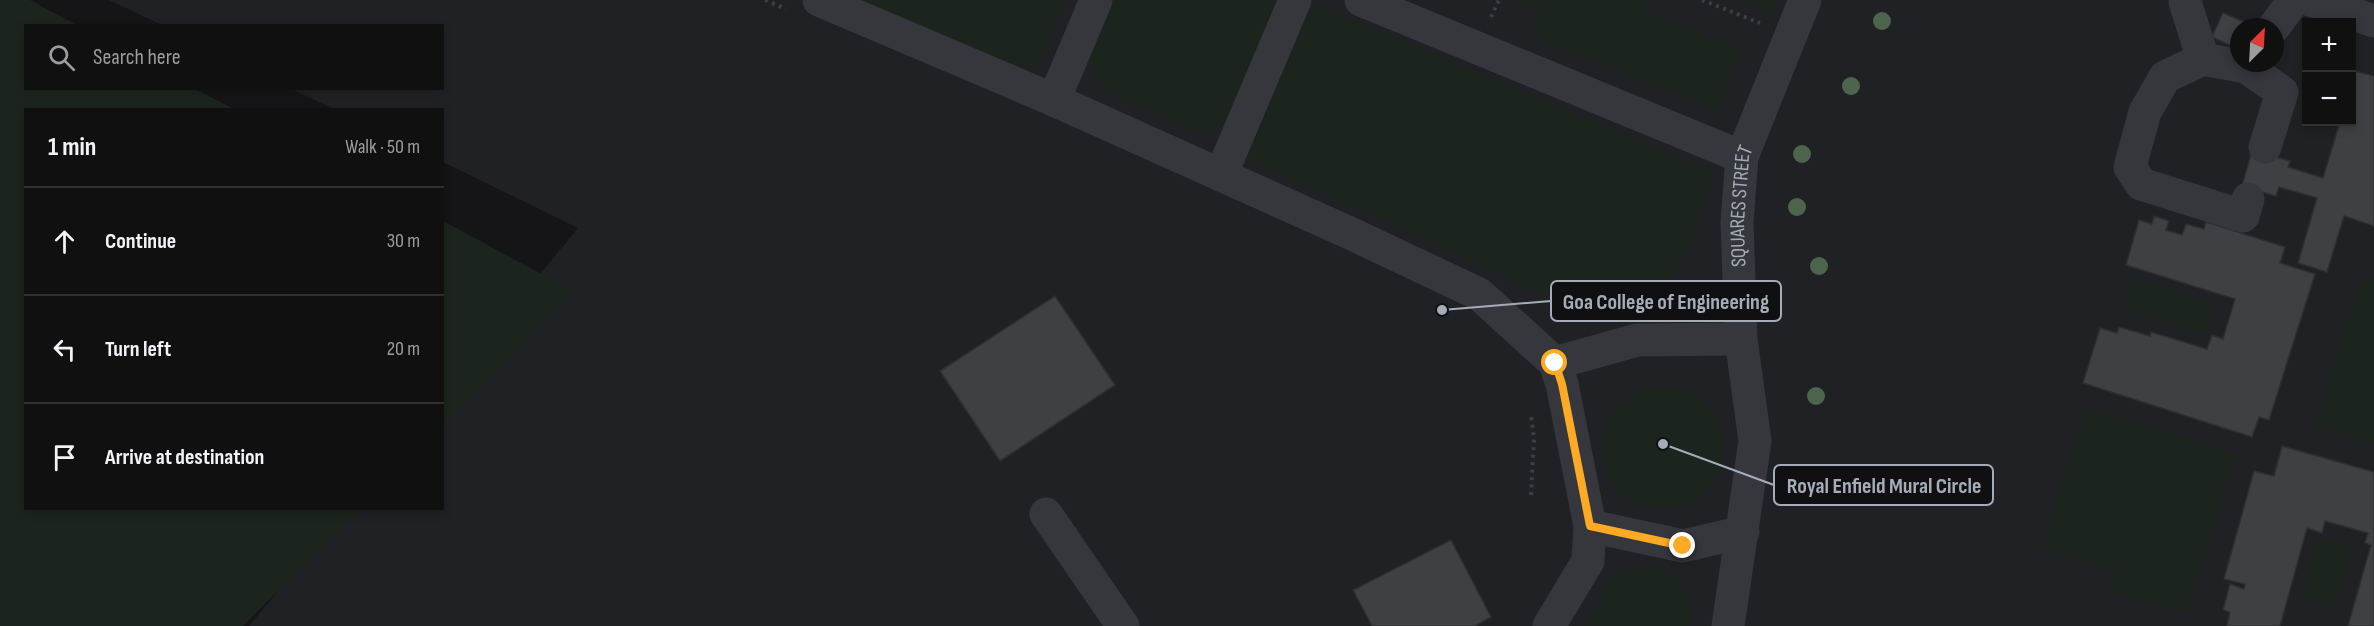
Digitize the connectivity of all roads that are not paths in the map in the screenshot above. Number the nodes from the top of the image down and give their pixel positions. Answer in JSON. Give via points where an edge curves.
{"nodes":[{"id":1,"x":819,"y":0,"type":"edge"},
{"id":2,"x":1096,"y":0,"type":"edge"},
{"id":3,"x":1295,"y":0,"type":"edge"},
{"id":4,"x":1361,"y":0,"type":"edge"},
{"id":5,"x":1805,"y":0,"type":"edge"},
{"id":6,"x":2294,"y":0,"type":"edge"},
{"id":7,"x":2310,"y":0,"type":"edge"},
{"id":8,"x":2178,"y":1,"type":"edge"},
{"id":9,"x":2281,"y":18,"type":"edge"},
{"id":10,"x":2374,"y":21,"type":"edge"},
{"id":11,"x":2203,"y":59,"type":"junction"},
{"id":12,"x":2230,"y":63,"type":"edge"},
{"id":13,"x":2256,"y":72,"type":"edge"},
{"id":14,"x":1054,"y":100,"type":"junction"},
{"id":15,"x":2265,"y":147,"type":"dead end"},
{"id":16,"x":1742,"y":157,"type":"junction"},
{"id":17,"x":1221,"y":175,"type":"junction"},
{"id":18,"x":2248,"y":199,"type":"dead end"},
{"id":19,"x":1741,"y":339,"type":"junction"},
{"id":20,"x":1555,"y":363,"type":"junction"},
{"id":21,"x":1046,"y":514,"type":"dead end"},
{"id":22,"x":1590,"y":526,"type":"junction"},
{"id":23,"x":1743,"y":532,"type":"junction"},
{"id":24,"x":1117,"y":624,"type":"edge"},
{"id":25,"x":1549,"y":626,"type":"edge"},
{"id":26,"x":1728,"y":626,"type":"edge"}],
"edges":[{"from":1,"to":14,"type":"lane"},
{"from":2,"to":14,"type":"lane"},
{"from":3,"to":17,"type":"lane"},
{"from":4,"to":16,"type":"lane"},
{"from":5,"to":16,"type":"lane","name":"SQUARES STREET"},
{"from":6,"to":9,"type":"lane"},
{"from":7,"to":10,"type":"lane"},
{"from":8,"to":11,"type":"lane"},
{"from":11,"to":12,"type":"lane"},
{"from":11,"to":18,"type":"lane","via":[[2165,77],[2145,112],[2130,167],[2141,184],[2243,216]]},
{"from":13,"to":15,"type":"lane","via":[[2282,92]]},
{"from":14,"to":17,"type":"lane"},
{"from":16,"to":19,"type":"lane","name":"SQUARES STREET","via":[[1737,222]]},
{"from":17,"to":20,"type":"lane","via":[[1479,294]]},
{"from":19,"to":20,"type":"lane","via":[[1637,340]]},
{"from":19,"to":23,"type":"lane","name":"SQUARES STREET","via":[[1755,441]]},
{"from":20,"to":22,"type":"lane"},
{"from":21,"to":24,"type":"lane"},
{"from":22,"to":23,"type":"lane","via":[[1683,546]]},
{"from":22,"to":25,"type":"lane","via":[[1588,561]]},
{"from":23,"to":26,"type":"lane","name":"SQUARES STREET"}]}
